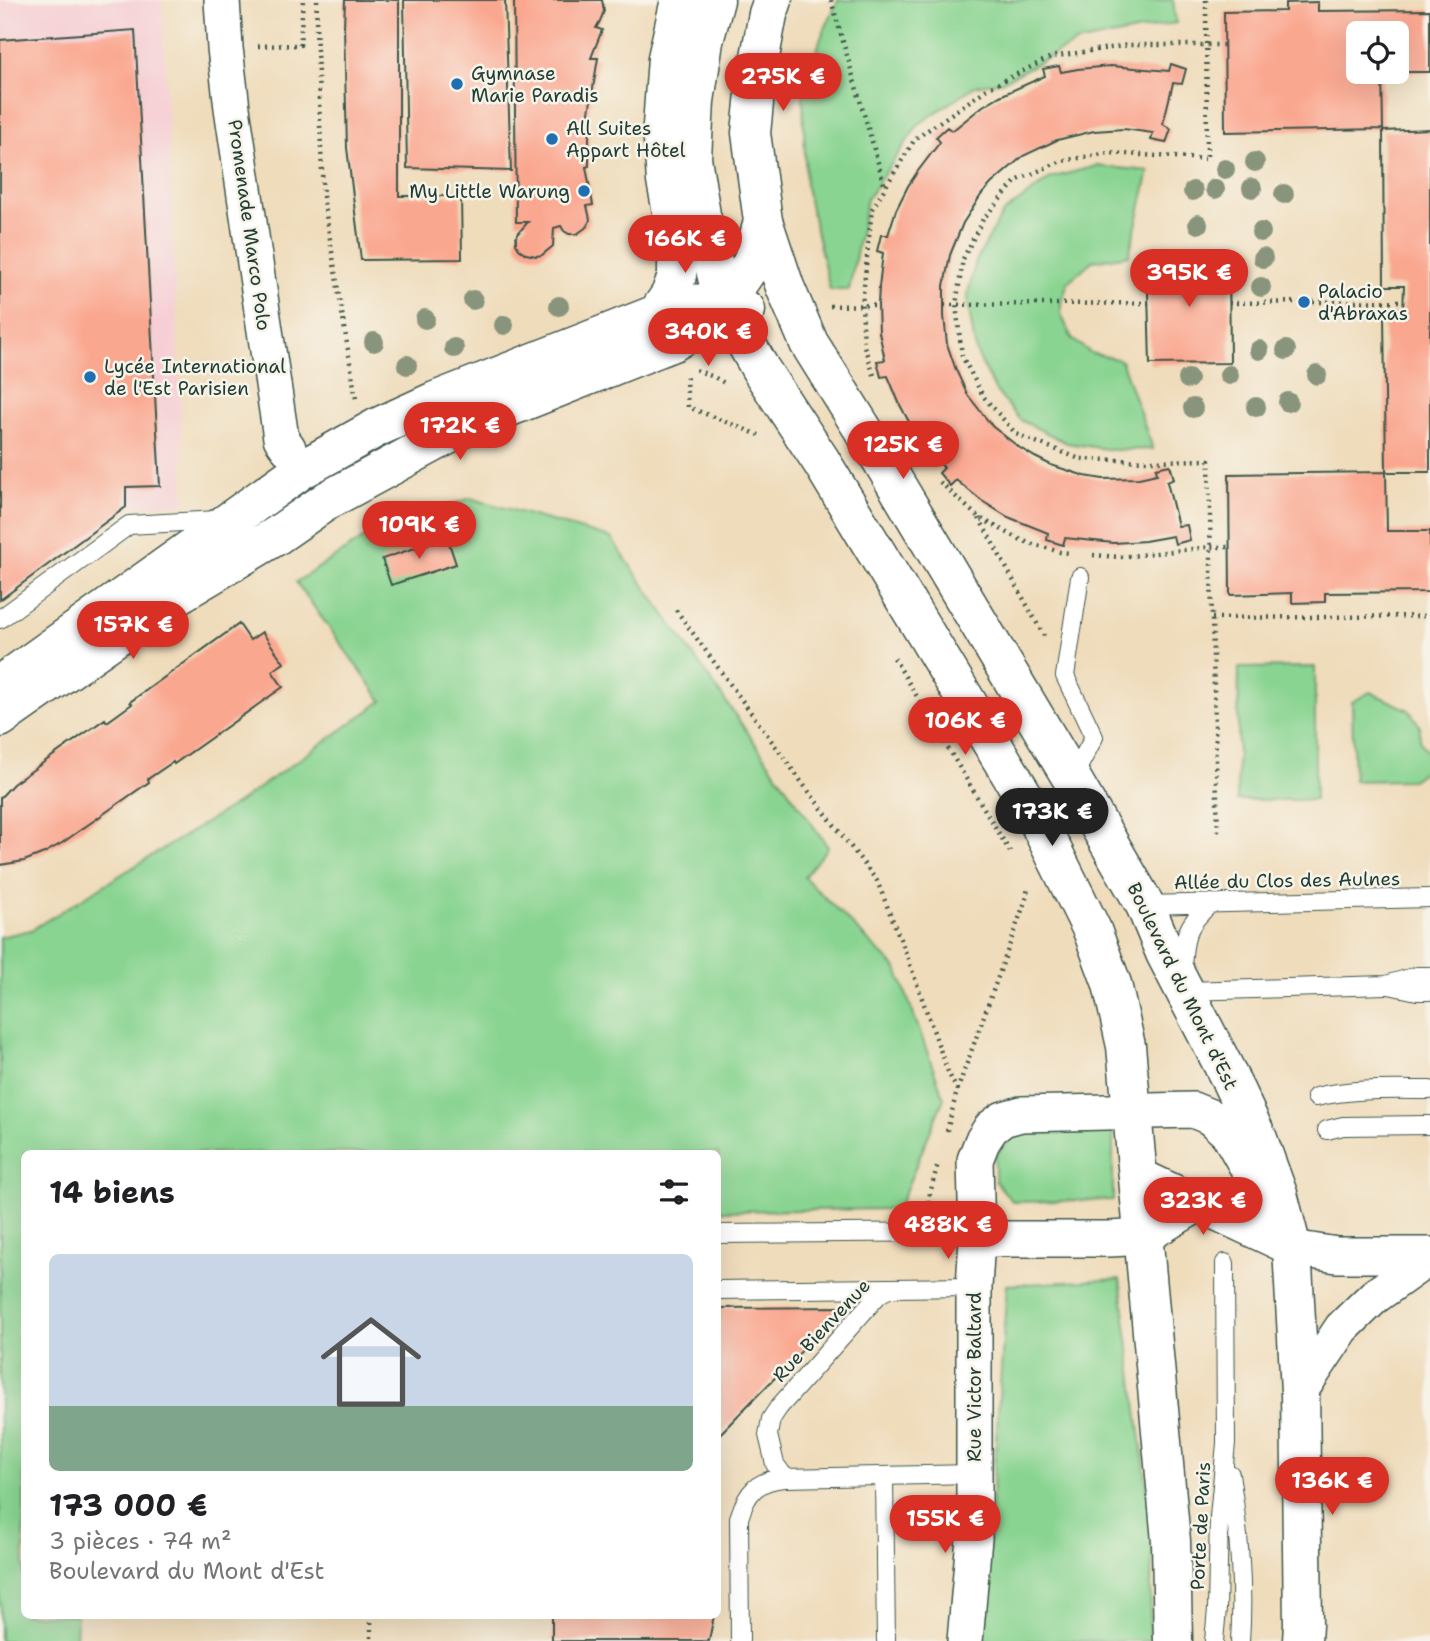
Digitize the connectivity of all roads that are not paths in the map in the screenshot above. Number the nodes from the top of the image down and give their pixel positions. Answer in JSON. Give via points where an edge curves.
{"nodes":[{"id":1,"x":222,"y":0,"type":"edge"},
{"id":2,"x":680,"y":0,"type":"edge"},
{"id":3,"x":715,"y":0,"type":"edge"},
{"id":4,"x":773,"y":0,"type":"edge"},
{"id":5,"x":763,"y":221,"type":"junction"},
{"id":6,"x":724,"y":304,"type":"junction"},
{"id":7,"x":673,"y":342,"type":"junction"},
{"id":8,"x":749,"y":348,"type":"junction"},
{"id":9,"x":294,"y":459,"type":"junction"},
{"id":10,"x":276,"y":536,"type":"junction"},
{"id":11,"x":227,"y":538,"type":"junction"},
{"id":12,"x":1080,"y":577,"type":"dead end"},
{"id":13,"x":0,"y":619,"type":"edge"},
{"id":14,"x":0,"y":685,"type":"edge"},
{"id":15,"x":0,"y":718,"type":"edge"},
{"id":16,"x":1041,"y":729,"type":"junction"},
{"id":17,"x":987,"y":736,"type":"junction"},
{"id":18,"x":1072,"y":779,"type":"junction"},
{"id":19,"x":1430,"y":898,"type":"edge"},
{"id":20,"x":1211,"y":903,"type":"junction"},
{"id":21,"x":1145,"y":905,"type":"junction"},
{"id":22,"x":1430,"y":976,"type":"edge"},
{"id":23,"x":1386,"y":985,"type":"junction"},
{"id":24,"x":1184,"y":988,"type":"junction"},
{"id":25,"x":1430,"y":991,"type":"edge"},
{"id":26,"x":1430,"y":1090,"type":"edge"},
{"id":27,"x":1316,"y":1097,"type":"dead end"},
{"id":28,"x":1132,"y":1111,"type":"junction"},
{"id":29,"x":1430,"y":1125,"type":"edge"},
{"id":30,"x":1327,"y":1130,"type":"dead end"},
{"id":31,"x":1137,"y":1175,"type":"junction"},
{"id":32,"x":1198,"y":1204,"type":"junction"},
{"id":33,"x":721,"y":1234,"type":"edge"},
{"id":34,"x":1143,"y":1237,"type":"junction"},
{"id":35,"x":977,"y":1238,"type":"junction"},
{"id":36,"x":1292,"y":1248,"type":"junction"},
{"id":37,"x":1430,"y":1256,"type":"edge"},
{"id":38,"x":1225,"y":1264,"type":"dead end"},
{"id":39,"x":974,"y":1287,"type":"junction"},
{"id":40,"x":890,"y":1288,"type":"junction"},
{"id":41,"x":721,"y":1290,"type":"edge"},
{"id":42,"x":1300,"y":1391,"type":"junction"},
{"id":43,"x":1226,"y":1443,"type":"junction"},
{"id":44,"x":974,"y":1474,"type":"junction"},
{"id":45,"x":884,"y":1477,"type":"junction"},
{"id":46,"x":785,"y":1478,"type":"junction"},
{"id":47,"x":740,"y":1641,"type":"edge"},
{"id":48,"x":886,"y":1641,"type":"edge"},
{"id":49,"x":965,"y":1641,"type":"edge"},
{"id":50,"x":1173,"y":1641,"type":"edge"},
{"id":51,"x":1214,"y":1641,"type":"edge"},
{"id":52,"x":1240,"y":1641,"type":"edge"},
{"id":53,"x":1302,"y":1641,"type":"edge"}],
"edges":[{"from":1,"to":9,"type":"street","name":"Promenade Marco Polo","via":[[281,438]]},
{"from":2,"to":7,"type":"main road","via":[[667,58],[662,126],[677,237],[677,276],[670,295]]},
{"from":3,"to":6,"type":"main road","via":[[695,101],[692,158]]},
{"from":4,"to":5,"type":"main road","name":"Boulevard du Mont d'Est","via":[[757,73],[751,133]]},
{"from":5,"to":6,"type":"main road","via":[[752,263]]},
{"from":5,"to":16,"type":"main road","name":"Boulevard du Mont d'Est","via":[[785,287],[816,355]]},
{"from":6,"to":7,"type":"main road","via":[[677,306]]},
{"from":6,"to":8,"type":"main road"},
{"from":6,"to":16,"type":"main road","via":[[745,309],[763,322],[889,513],[988,683]]},
{"from":7,"to":8,"type":"main road","via":[[718,337]]},
{"from":7,"to":9,"type":"main road","via":[[435,401]]},
{"from":7,"to":10,"type":"main road","via":[[472,422],[328,500]]},
{"from":8,"to":17,"type":"main road"},
{"from":9,"to":10,"type":"main road","via":[[310,485]]},
{"from":9,"to":11,"type":"main road"},
{"from":10,"to":11,"type":"main road"},
{"from":11,"to":13,"type":"lane","via":[[129,525]]},
{"from":11,"to":14,"type":"main road"},
{"from":11,"to":15,"type":"main road","via":[[164,603]]},
{"from":12,"to":18,"type":"lane","via":[[1065,676],[1094,737]]},
{"from":16,"to":18,"type":"main road","name":"Boulevard du Mont d'Est"},
{"from":17,"to":21,"type":"main road","via":[[1033,762],[1106,878],[1124,896]]},
{"from":17,"to":28,"type":"main road","via":[[1034,813],[1092,930],[1112,984],[1126,1046]]},
{"from":18,"to":21,"type":"main road","name":"Boulevard du Mont d'Est"},
{"from":19,"to":20,"type":"lane","name":"Allée du Clos des Aulnes"},
{"from":20,"to":21,"type":"lane","name":"Allée du Clos des Aulnes"},
{"from":20,"to":24,"type":"lane","via":[[1188,929],[1183,946]]},
{"from":21,"to":24,"type":"main road","name":"Boulevard du Mont d'Est"},
{"from":22,"to":23,"type":"lane"},
{"from":23,"to":24,"type":"lane"},
{"from":23,"to":25,"type":"lane"},
{"from":24,"to":36,"type":"main road","name":"Boulevard du Mont d'Est","via":[[1258,1139]]},
{"from":26,"to":27,"type":"lane","via":[[1340,1091]]},
{"from":28,"to":31,"type":"main road"},
{"from":28,"to":35,"type":"street","name":"Rue Victor Baltard","via":[[1021,1114],[991,1128],[975,1160]]},
{"from":28,"to":36,"type":"street","name":"Rue Victor Baltard","via":[[1193,1110],[1210,1117],[1228,1133]]},
{"from":29,"to":30,"type":"lane"},
{"from":31,"to":32,"type":"street"},
{"from":31,"to":34,"type":"main road"},
{"from":32,"to":34,"type":"street"},
{"from":32,"to":36,"type":"street"},
{"from":33,"to":35,"type":"lane","via":[[961,1232]]},
{"from":34,"to":35,"type":"street"},
{"from":34,"to":50,"type":"main road","via":[[1171,1541]]},
{"from":35,"to":39,"type":"street","name":"Rue Victor Baltard"},
{"from":36,"to":37,"type":"street","via":[[1337,1255]]},
{"from":36,"to":42,"type":"main road","name":"Boulevard du Mont d'Est"},
{"from":37,"to":42,"type":"street","via":[[1375,1296],[1342,1328]]},
{"from":38,"to":43,"type":"lane"},
{"from":39,"to":40,"type":"lane","name":"Rue Bienvenue"},
{"from":39,"to":44,"type":"street","name":"Rue Victor Baltard"},
{"from":40,"to":41,"type":"lane"},
{"from":40,"to":46,"type":"lane","name":"Rue Bienvenue","via":[[879,1294],[771,1419],[768,1435],[775,1464]]},
{"from":42,"to":53,"type":"main road","name":"Boulevard du Mont d'Est"},
{"from":43,"to":51,"type":"lane","name":"Porte de Paris"},
{"from":43,"to":52,"type":"lane","name":"Porte de Paris","via":[[1238,1526]]},
{"from":44,"to":45,"type":"lane"},
{"from":44,"to":49,"type":"street","name":"Rue Victor Baltard"},
{"from":45,"to":46,"type":"lane"},
{"from":45,"to":48,"type":"lane"},
{"from":46,"to":47,"type":"lane","via":[[770,1479],[755,1488],[739,1518]]}]}
